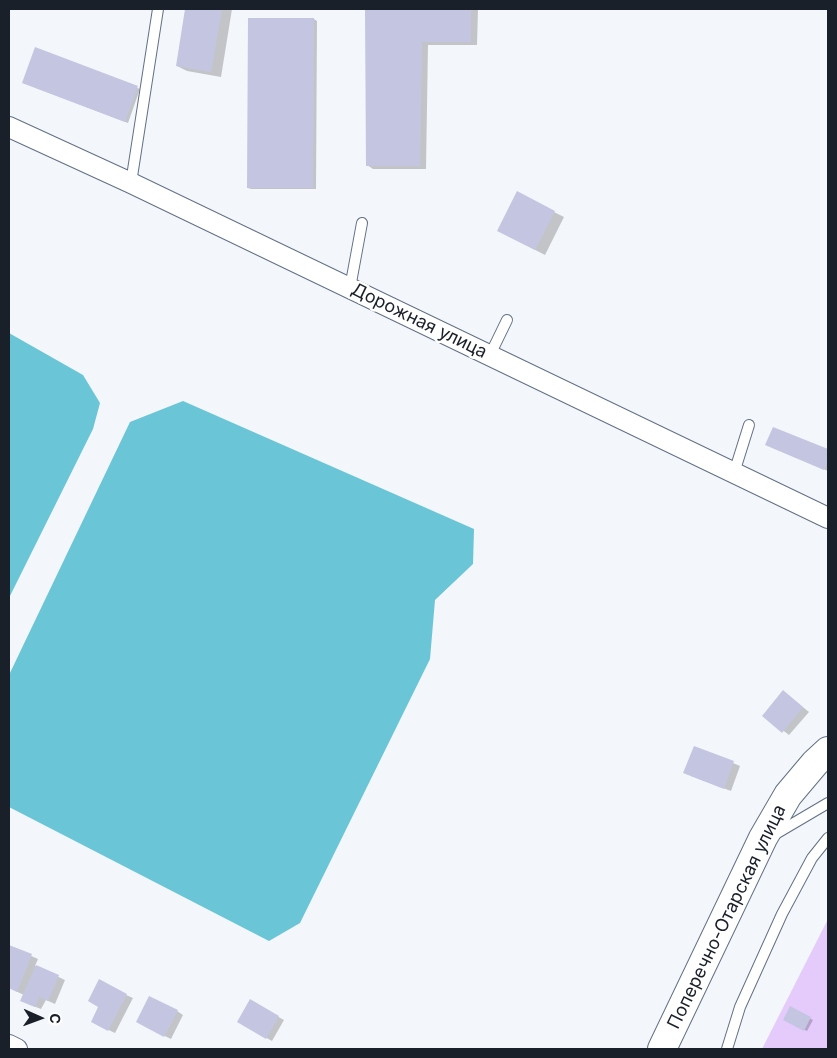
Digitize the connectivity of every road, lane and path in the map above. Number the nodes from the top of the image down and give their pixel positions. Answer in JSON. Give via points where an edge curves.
{"nodes":[{"id":1,"x":158,"y":9,"type":"edge"},
{"id":2,"x":9,"y":127,"type":"edge"},
{"id":3,"x":131,"y":183,"type":"junction"},
{"id":4,"x":362,"y":224,"type":"dead end"},
{"id":5,"x":350,"y":288,"type":"junction"},
{"id":6,"x":507,"y":320,"type":"dead end"},
{"id":7,"x":490,"y":355,"type":"junction"},
{"id":8,"x":749,"y":425,"type":"dead end"},
{"id":9,"x":734,"y":473,"type":"junction"},
{"id":10,"x":828,"y":518,"type":"edge"},
{"id":11,"x":822,"y":757,"type":"edge"},
{"id":12,"x":828,"y":803,"type":"edge"},
{"id":13,"x":763,"y":838,"type":"junction"},
{"id":14,"x":828,"y":838,"type":"edge"},
{"id":15,"x":9,"y":1046,"type":"edge"},
{"id":16,"x":17,"y":1049,"type":"edge"},
{"id":17,"x":662,"y":1049,"type":"edge"},
{"id":18,"x":727,"y":1049,"type":"edge"}],
"edges":[{"from":1,"to":3,"type":"lane"},
{"from":2,"to":3,"type":"street","name":"Дорожная улица"},
{"from":3,"to":5,"type":"street","name":"Дорожная улица"},
{"from":4,"to":5,"type":"lane"},
{"from":5,"to":7,"type":"street","name":"Дорожная улица"},
{"from":6,"to":7,"type":"lane"},
{"from":7,"to":9,"type":"street","name":"Дорожная улица"},
{"from":8,"to":9,"type":"lane"},
{"from":9,"to":10,"type":"street","name":"Дорожная улица"},
{"from":11,"to":13,"type":"street","name":"Поперечно-Отарская улица","via":[[788,795]]},
{"from":12,"to":13,"type":"lane","via":[[777,834]]},
{"from":13,"to":17,"type":"street","name":"Поперечно-Отарская улица"},
{"from":14,"to":18,"type":"lane","via":[[812,858],[782,914],[740,1007]]},
{"from":15,"to":16,"type":"street"}]}
